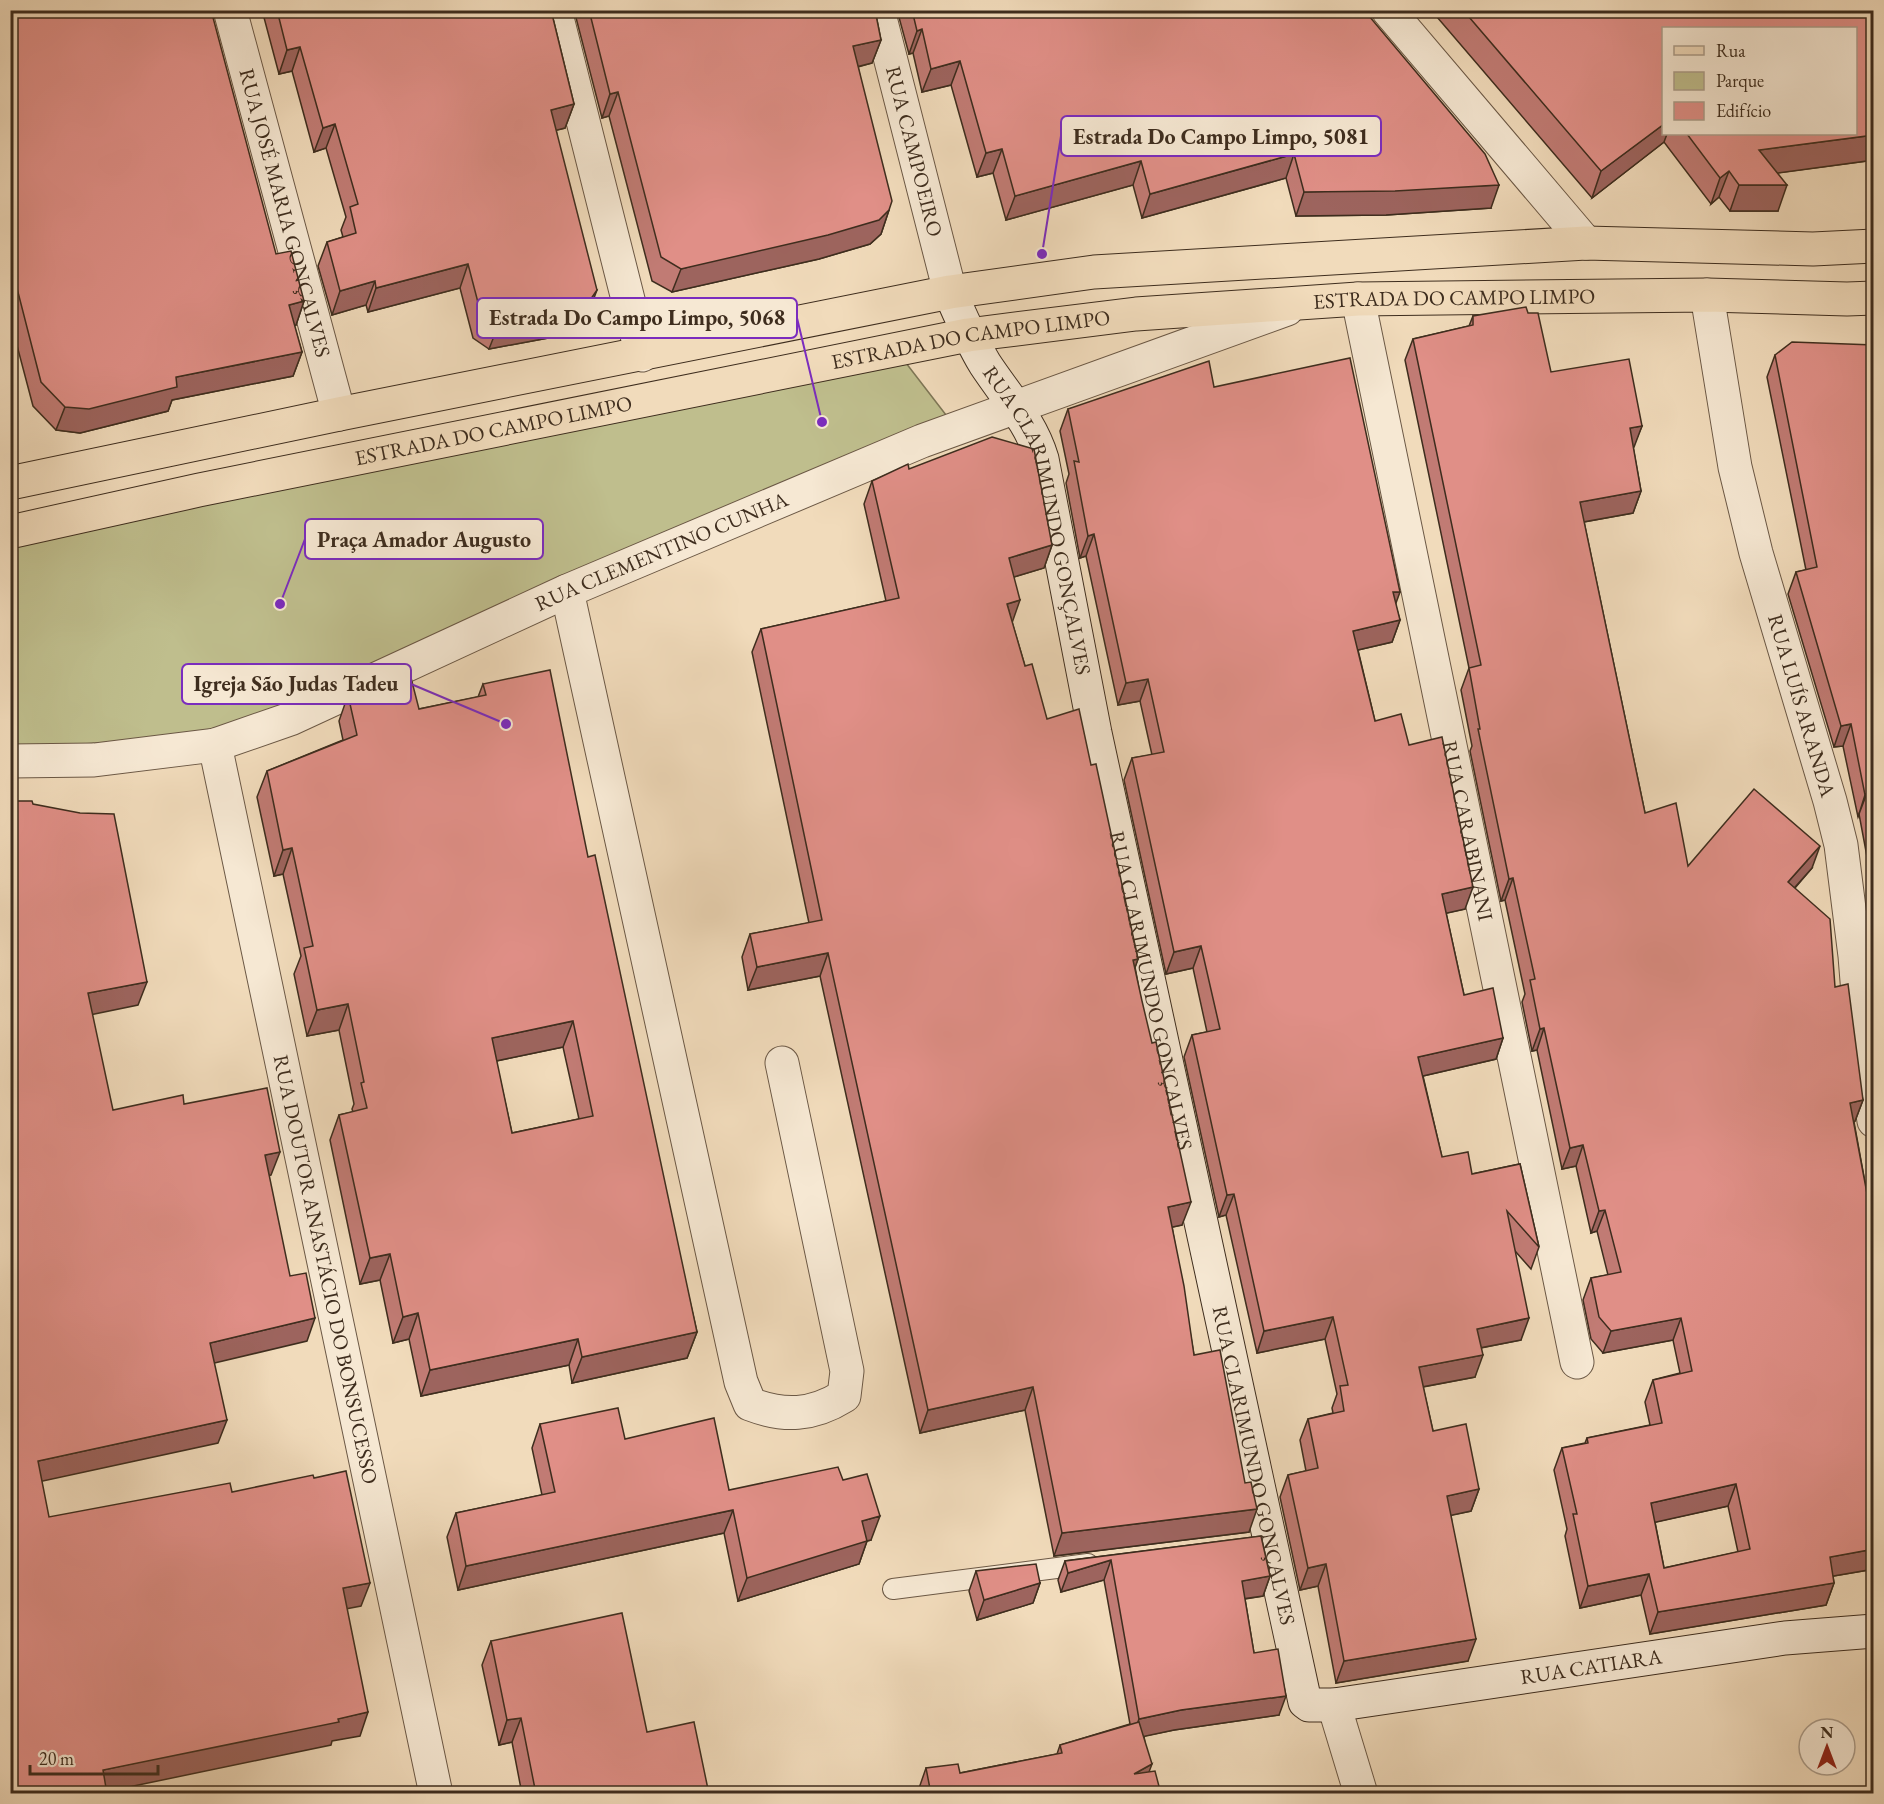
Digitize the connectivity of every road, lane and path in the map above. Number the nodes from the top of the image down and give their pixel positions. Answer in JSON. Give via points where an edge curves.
{"nodes":[{"id":1,"x":230,"y":10,"type":"edge"},
{"id":2,"x":555,"y":10,"type":"edge"},
{"id":3,"x":878,"y":10,"type":"edge"},
{"id":4,"x":1388,"y":10,"type":"edge"},
{"id":5,"x":1586,"y":243,"type":"junction"},
{"id":6,"x":1874,"y":246,"type":"edge"},
{"id":7,"x":950,"y":292,"type":"junction"},
{"id":8,"x":1707,"y":295,"type":"junction"},
{"id":9,"x":1874,"y":298,"type":"edge"},
{"id":10,"x":1358,"y":300,"type":"junction"},
{"id":11,"x":1306,"y":303,"type":"junction"},
{"id":12,"x":968,"y":335,"type":"junction"},
{"id":13,"x":642,"y":355,"type":"junction"},
{"id":14,"x":1016,"y":406,"type":"junction"},
{"id":15,"x":339,"y":414,"type":"junction"},
{"id":16,"x":10,"y":483,"type":"edge"},
{"id":17,"x":10,"y":532,"type":"edge"},
{"id":18,"x":567,"y":591,"type":"junction"},
{"id":19,"x":215,"y":745,"type":"junction"},
{"id":20,"x":10,"y":761,"type":"edge"},
{"id":21,"x":782,"y":1063,"type":"dead end"},
{"id":22,"x":1874,"y":1121,"type":"edge"},
{"id":23,"x":1577,"y":1362,"type":"dead end"},
{"id":24,"x":1105,"y":1562,"type":"edge"},
{"id":25,"x":892,"y":1589,"type":"dead end"},
{"id":26,"x":1874,"y":1631,"type":"edge"},
{"id":27,"x":1322,"y":1705,"type":"junction"},
{"id":28,"x":436,"y":1794,"type":"edge"},
{"id":29,"x":1361,"y":1794,"type":"edge"}],
"edges":[{"from":1,"to":15,"type":"street","name":"RUA JOSÉ MARIA GONÇALVES"},
{"from":2,"to":13,"type":"street"},
{"from":3,"to":7,"type":"street","name":"RUA CAMPOEIRO"},
{"from":4,"to":5,"type":"street"},
{"from":5,"to":6,"type":"main road","name":"ESTRADA DO CAMPO LIMPO","via":[[1813,249]]},
{"from":5,"to":7,"type":"main road","name":"ESTRADA DO CAMPO LIMPO","via":[[1094,272]]},
{"from":7,"to":12,"type":"street","name":"RUA CLARIMUNDO GONÇALVES"},
{"from":7,"to":13,"type":"main road","name":"ESTRADA DO CAMPO LIMPO"},
{"from":8,"to":9,"type":"main road","name":"ESTRADA DO CAMPO LIMPO"},
{"from":8,"to":10,"type":"main road","name":"ESTRADA DO CAMPO LIMPO"},
{"from":8,"to":22,"type":"street","name":"RUA LUÍS ARANDA","via":[[1736,467],[1756,553],[1841,845]]},
{"from":10,"to":11,"type":"main road","name":"ESTRADA DO CAMPO LIMPO"},
{"from":10,"to":23,"type":"street","name":"RUA CARABINANI"},
{"from":11,"to":12,"type":"main road","name":"ESTRADA DO CAMPO LIMPO","via":[[1136,314]]},
{"from":11,"to":14,"type":"street","name":"RUA CLEMENTINO CUNHA"},
{"from":12,"to":14,"type":"street","name":"RUA CLARIMUNDO GONÇALVES"},
{"from":12,"to":17,"type":"main road","name":"ESTRADA DO CAMPO LIMPO","via":[[199,490]]},
{"from":13,"to":15,"type":"main road","name":"ESTRADA DO CAMPO LIMPO"},
{"from":14,"to":18,"type":"street","name":"RUA CLEMENTINO CUNHA","via":[[922,441]]},
{"from":14,"to":27,"type":"street","name":"RUA CLARIMUNDO GONÇALVES","via":[[1037,440],[1042,459],[1258,1543],[1303,1695]]},
{"from":15,"to":16,"type":"main road","name":"ESTRADA DO CAMPO LIMPO"},
{"from":18,"to":19,"type":"street","name":"RUA CLEMENTINO CUNHA","via":[[290,719]]},
{"from":18,"to":21,"type":"street","via":[[741,1382],[750,1404],[774,1413],[826,1407],[844,1396],[847,1371]]},
{"from":19,"to":20,"type":"street","name":"RUA CLEMENTINO CUNHA","via":[[94,760]]},
{"from":19,"to":28,"type":"street","name":"RUA DOUTOR ANASTÁCIO DO BONSUCESSO"},
{"from":24,"to":25,"type":"lane"},
{"from":26,"to":27,"type":"street","name":"RUA CATIARA","via":[[1785,1638]]},
{"from":27,"to":29,"type":"street","name":"RUA CLARIMUNDO GONÇALVES"}]}
